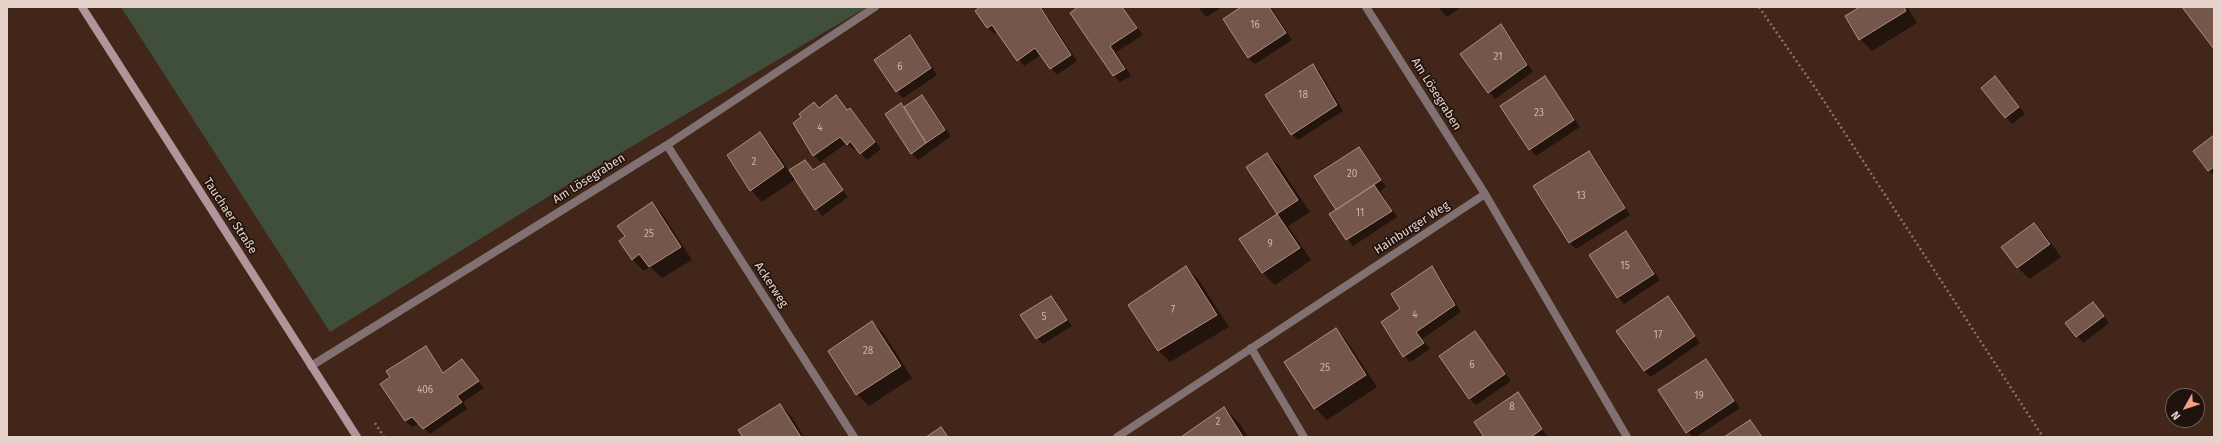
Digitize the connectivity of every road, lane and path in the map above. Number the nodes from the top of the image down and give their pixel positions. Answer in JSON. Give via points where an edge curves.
{"nodes":[{"id":1,"x":82,"y":7,"type":"edge"},
{"id":2,"x":875,"y":7,"type":"edge"},
{"id":3,"x":1366,"y":7,"type":"edge"},
{"id":4,"x":1759,"y":7,"type":"edge"},
{"id":5,"x":667,"y":145,"type":"junction"},
{"id":6,"x":1485,"y":194,"type":"junction"},
{"id":7,"x":1251,"y":348,"type":"junction"},
{"id":8,"x":311,"y":366,"type":"junction"},
{"id":9,"x":357,"y":437,"type":"edge"},
{"id":10,"x":854,"y":437,"type":"edge"},
{"id":11,"x":1117,"y":437,"type":"edge"},
{"id":12,"x":1304,"y":437,"type":"edge"},
{"id":13,"x":1627,"y":437,"type":"edge"},
{"id":14,"x":2043,"y":437,"type":"edge"}],
"edges":[{"from":1,"to":8,"type":"main road","name":"Tauchaer Straße"},
{"from":2,"to":5,"type":"street","name":"Am Lösegraben"},
{"from":3,"to":6,"type":"street","name":"Am Lösegraben"},
{"from":4,"to":14,"type":"path","via":[[1818,92]]},
{"from":5,"to":8,"type":"street","name":"Am Lösegraben"},
{"from":5,"to":10,"type":"street","name":"Ackerweg"},
{"from":6,"to":7,"type":"street","name":"Hainburger Weg"},
{"from":6,"to":13,"type":"street"},
{"from":7,"to":11,"type":"street","name":"Hainburger Weg"},
{"from":7,"to":12,"type":"street"},
{"from":8,"to":9,"type":"main road","name":"Tauchaer Straße"}]}
